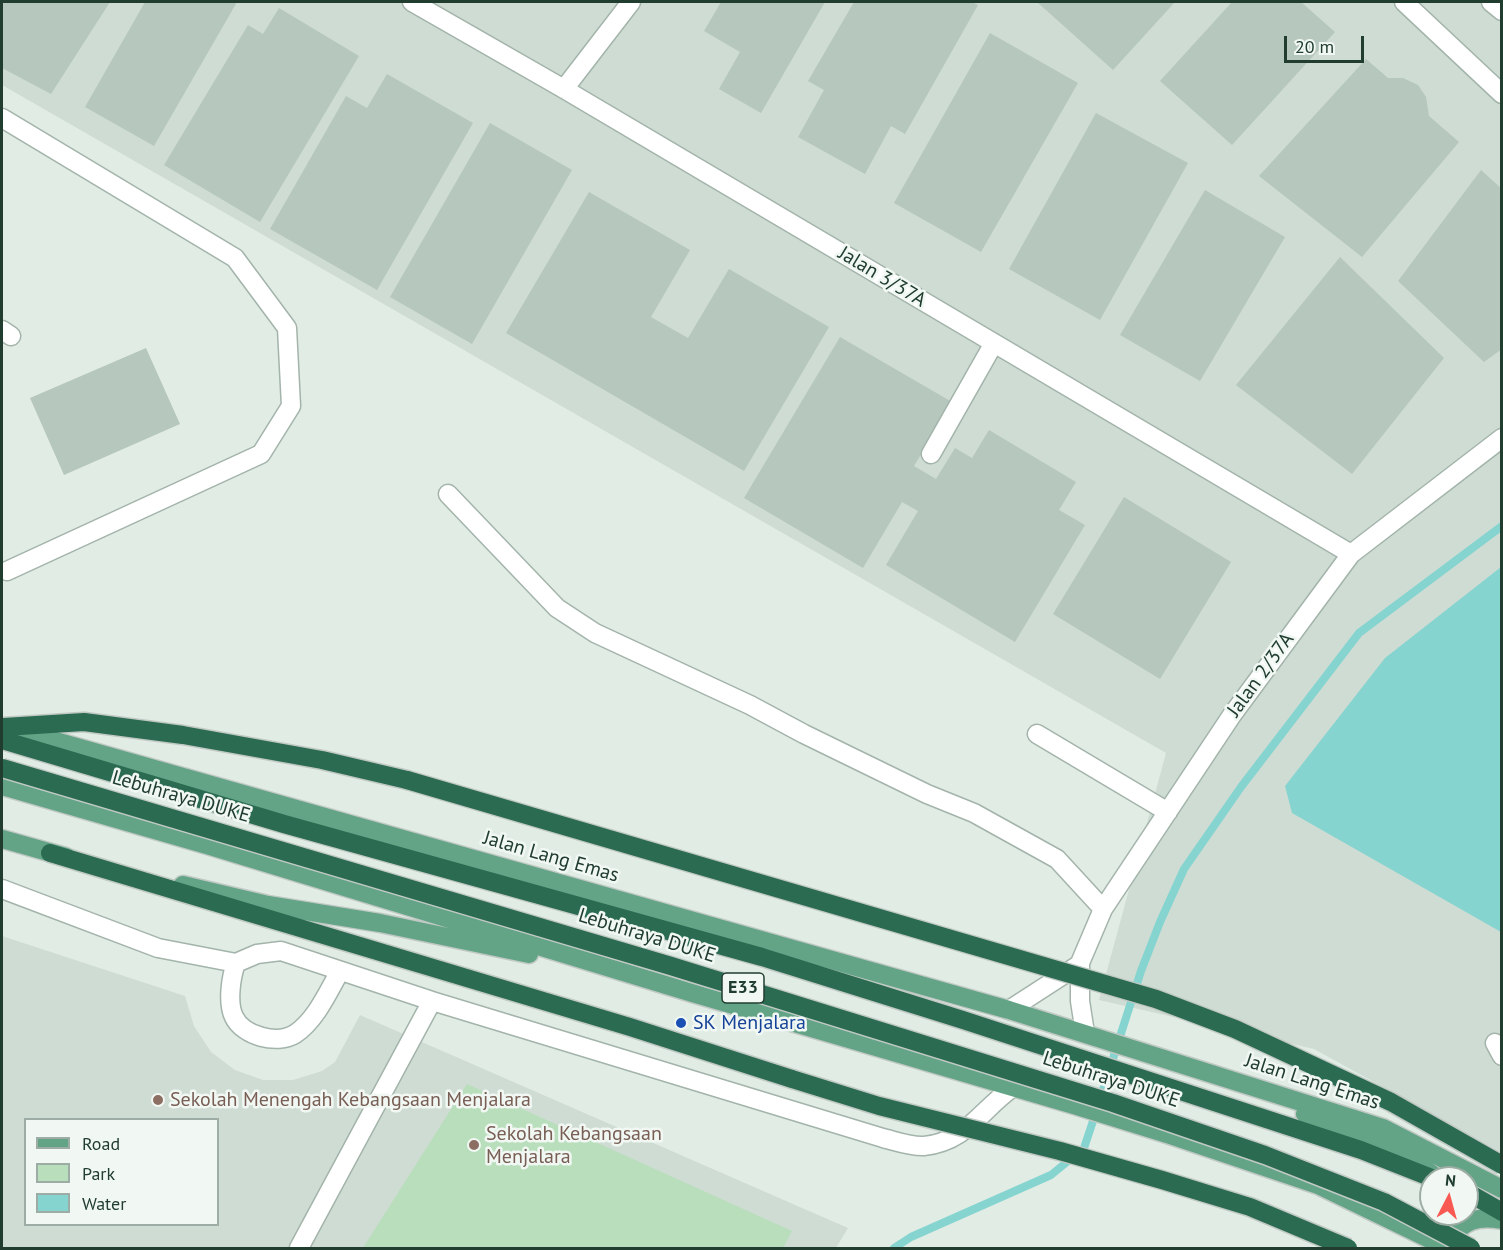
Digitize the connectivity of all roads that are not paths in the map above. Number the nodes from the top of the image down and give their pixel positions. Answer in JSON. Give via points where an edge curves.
{"nodes":[{"id":1,"x":412,"y":2,"type":"edge"},
{"id":2,"x":631,"y":2,"type":"edge"},
{"id":3,"x":1404,"y":2,"type":"edge"},
{"id":4,"x":1491,"y":2,"type":"edge"},
{"id":5,"x":1502,"y":11,"type":"edge"},
{"id":6,"x":564,"y":89,"type":"junction"},
{"id":7,"x":1502,"y":94,"type":"edge"},
{"id":8,"x":2,"y":118,"type":"edge"},
{"id":9,"x":994,"y":343,"type":"junction"},
{"id":10,"x":1502,"y":438,"type":"edge"},
{"id":11,"x":931,"y":454,"type":"dead end"},
{"id":12,"x":448,"y":494,"type":"dead end"},
{"id":13,"x":1351,"y":554,"type":"junction"},
{"id":14,"x":7,"y":571,"type":"dead end"},
{"id":15,"x":2,"y":731,"type":"edge"},
{"id":16,"x":1037,"y":734,"type":"dead end"},
{"id":17,"x":2,"y":768,"type":"edge"},
{"id":18,"x":2,"y":786,"type":"edge"},
{"id":19,"x":1168,"y":812,"type":"junction"},
{"id":20,"x":2,"y":839,"type":"edge"},
{"id":21,"x":50,"y":853,"type":"junction"},
{"id":22,"x":2,"y":889,"type":"edge"},
{"id":23,"x":1103,"y":909,"type":"junction"},
{"id":24,"x":236,"y":963,"type":"junction"},
{"id":25,"x":1080,"y":963,"type":"junction"},
{"id":26,"x":340,"y":971,"type":"junction"},
{"id":27,"x":645,"y":978,"type":"junction"},
{"id":28,"x":432,"y":1001,"type":"junction"},
{"id":29,"x":1009,"y":1010,"type":"junction"},
{"id":30,"x":1093,"y":1035,"type":"junction"},
{"id":31,"x":1230,"y":1079,"type":"junction"},
{"id":32,"x":1012,"y":1088,"type":"junction"},
{"id":33,"x":1502,"y":1165,"type":"edge"},
{"id":34,"x":1421,"y":1166,"type":"edge"},
{"id":35,"x":1419,"y":1172,"type":"edge"},
{"id":36,"x":1502,"y":1189,"type":"edge"},
{"id":37,"x":1479,"y":1199,"type":"edge"},
{"id":38,"x":1502,"y":1212,"type":"edge"},
{"id":39,"x":1502,"y":1220,"type":"edge"},
{"id":40,"x":1445,"y":1226,"type":"edge"},
{"id":41,"x":1443,"y":1247,"type":"edge"},
{"id":42,"x":299,"y":1248,"type":"edge"},
{"id":43,"x":1348,"y":1248,"type":"edge"},
{"id":44,"x":1471,"y":1248,"type":"edge"}],
"edges":[{"from":1,"to":6,"type":"street","name":"Jalan 3/37A"},
{"from":2,"to":6,"type":"street"},
{"from":3,"to":7,"type":"street"},
{"from":4,"to":5,"type":"street"},
{"from":6,"to":9,"type":"street","name":"Jalan 3/37A"},
{"from":8,"to":14,"type":"street","via":[[235,258],[287,328],[291,406],[261,454]]},
{"from":9,"to":11,"type":"street"},
{"from":9,"to":13,"type":"street","name":"Jalan 3/37A"},
{"from":10,"to":13,"type":"street","name":"Jalan 2/37A"},
{"from":12,"to":23,"type":"street","via":[[557,608],[595,633],[927,794],[975,813],[1057,859]]},
{"from":13,"to":19,"type":"street","name":"Jalan 2/37A","via":[[1232,715]]},
{"from":15,"to":29,"type":"main road","name":"Jalan Lang Emas"},
{"from":15,"to":33,"type":"highway","bridge":true,"via":[[84,722],[183,735],[407,780],[1156,999],[1235,1029],[1391,1102]]},
{"from":15,"to":35,"type":"highway","name":"Lebuhraya DUKE","number":"E33","via":[[284,824],[762,957]]},
{"from":16,"to":19,"type":"street"},
{"from":17,"to":44,"type":"highway","name":"Lebuhraya DUKE","number":"E33","bridge":true,"via":[[648,959],[1113,1102],[1384,1202]]},
{"from":18,"to":27,"type":"main road","via":[[207,844]]},
{"from":19,"to":23,"type":"street","name":"Jalan 2/37A"},
{"from":20,"to":21,"type":"main road"},
{"from":21,"to":27,"type":"main road","via":[[267,905],[380,923]]},
{"from":21,"to":43,"type":"highway","bridge":true,"via":[[879,1106],[1162,1180],[1250,1207]]},
{"from":22,"to":24,"type":"street","via":[[158,948]]},
{"from":23,"to":25,"type":"street","name":"Jalan 2/37A"},
{"from":24,"to":26,"type":"street","via":[[257,954],[281,951]]},
{"from":24,"to":26,"type":"street","via":[[230,996],[234,1017],[252,1035],[275,1039],[294,1035],[314,1016]]},
{"from":25,"to":29,"type":"street"},
{"from":25,"to":30,"type":"street","name":"Jalan 2/37A","via":[[1080,1001]]},
{"from":26,"to":28,"type":"street"},
{"from":27,"to":32,"type":"main road"},
{"from":28,"to":32,"type":"street","via":[[883,1138],[923,1146],[945,1141],[969,1128]]},
{"from":28,"to":42,"type":"street"},
{"from":29,"to":30,"type":"main road","name":"Jalan Lang Emas"},
{"from":30,"to":31,"type":"main road","name":"Jalan Lang Emas"},
{"from":31,"to":34,"type":"main road"},
{"from":31,"to":36,"type":"main road","name":"Jalan Lang Emas","via":[[1383,1128]]},
{"from":32,"to":41,"type":"main road","via":[[1318,1185]]},
{"from":37,"to":38,"type":"highway"},
{"from":39,"to":41,"type":"main road","via":[[1475,1218],[1462,1225]]},
{"from":40,"to":41,"type":"main road"}]}
